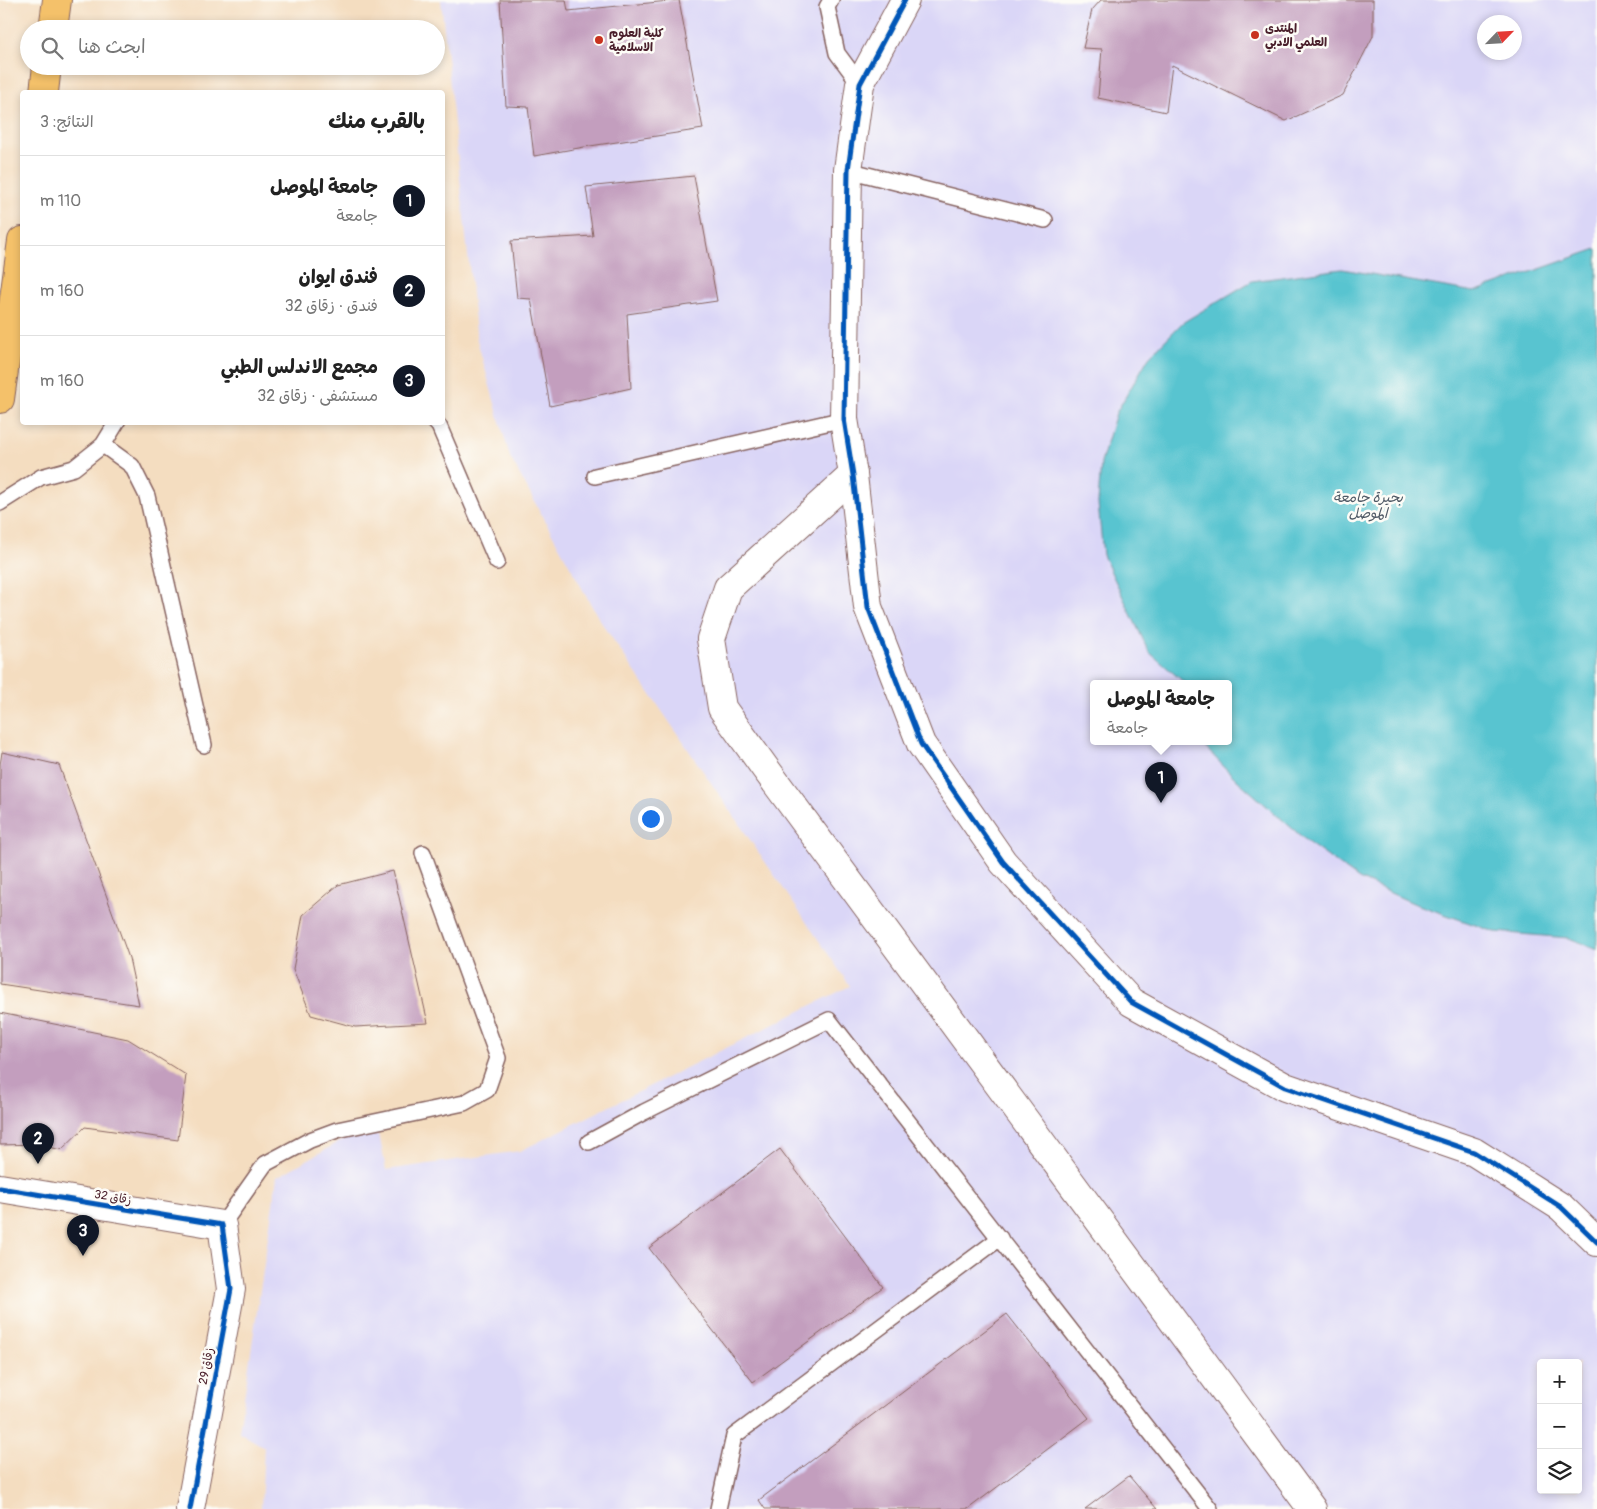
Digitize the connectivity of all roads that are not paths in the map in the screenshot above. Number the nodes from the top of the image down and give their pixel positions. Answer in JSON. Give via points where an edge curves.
{"nodes":[{"id":1,"x":57,"y":0,"type":"edge"},
{"id":2,"x":831,"y":0,"type":"edge"},
{"id":3,"x":906,"y":0,"type":"edge"},
{"id":4,"x":54,"y":20,"type":"edge"},
{"id":5,"x":47,"y":75,"type":"edge"},
{"id":6,"x":860,"y":84,"type":"junction"},
{"id":7,"x":44,"y":90,"type":"edge"},
{"id":8,"x":848,"y":170,"type":"junction"},
{"id":9,"x":1045,"y":220,"type":"dead end"},
{"id":10,"x":20,"y":255,"type":"edge"},
{"id":11,"x":0,"y":399,"type":"edge"},
{"id":12,"x":844,"y":419,"type":"junction"},
{"id":13,"x":115,"y":425,"type":"edge"},
{"id":14,"x":438,"y":425,"type":"edge"},
{"id":15,"x":103,"y":445,"type":"junction"},
{"id":16,"x":853,"y":475,"type":"junction"},
{"id":17,"x":595,"y":476,"type":"dead end"},
{"id":18,"x":0,"y":503,"type":"edge"},
{"id":19,"x":498,"y":562,"type":"dead end"},
{"id":20,"x":204,"y":746,"type":"dead end"},
{"id":21,"x":423,"y":853,"type":"dead end"},
{"id":22,"x":589,"y":1142,"type":"dead end"},
{"id":23,"x":0,"y":1188,"type":"edge"},
{"id":24,"x":222,"y":1225,"type":"junction"},
{"id":25,"x":1000,"y":1238,"type":"junction"},
{"id":26,"x":1597,"y":1242,"type":"edge"},
{"id":27,"x":190,"y":1509,"type":"edge"},
{"id":28,"x":718,"y":1509,"type":"edge"},
{"id":29,"x":1210,"y":1509,"type":"edge"},
{"id":30,"x":1312,"y":1509,"type":"edge"}],
"edges":[{"from":1,"to":4,"type":"main road"},
{"from":2,"to":6,"type":"lane","via":[[827,7],[838,53]]},
{"from":3,"to":6,"type":"street"},
{"from":5,"to":7,"type":"main road"},
{"from":6,"to":8,"type":"street"},
{"from":8,"to":9,"type":"lane"},
{"from":8,"to":12,"type":"street"},
{"from":10,"to":11,"type":"main road"},
{"from":12,"to":16,"type":"street"},
{"from":12,"to":17,"type":"lane"},
{"from":13,"to":15,"type":"lane"},
{"from":14,"to":19,"type":"lane"},
{"from":15,"to":18,"type":"lane","via":[[74,468],[42,477]]},
{"from":15,"to":20,"type":"lane","via":[[132,466],[147,496]]},
{"from":16,"to":26,"type":"street","via":[[868,607],[921,744],[1003,862],[1131,1002],[1284,1087],[1474,1152],[1561,1208]]},
{"from":16,"to":30,"type":"street","via":[[728,588],[712,639],[722,708]]},
{"from":21,"to":24,"type":"lane","via":[[498,1058],[487,1090],[464,1103],[337,1130],[302,1144],[265,1164]]},
{"from":22,"to":25,"type":"lane","via":[[829,1020]]},
{"from":23,"to":24,"type":"street","name":"زقاق 32"},
{"from":24,"to":27,"type":"street","name":"زقاق 29","via":[[231,1289]]},
{"from":25,"to":28,"type":"lane","via":[[734,1436]]},
{"from":25,"to":29,"type":"lane"}]}
